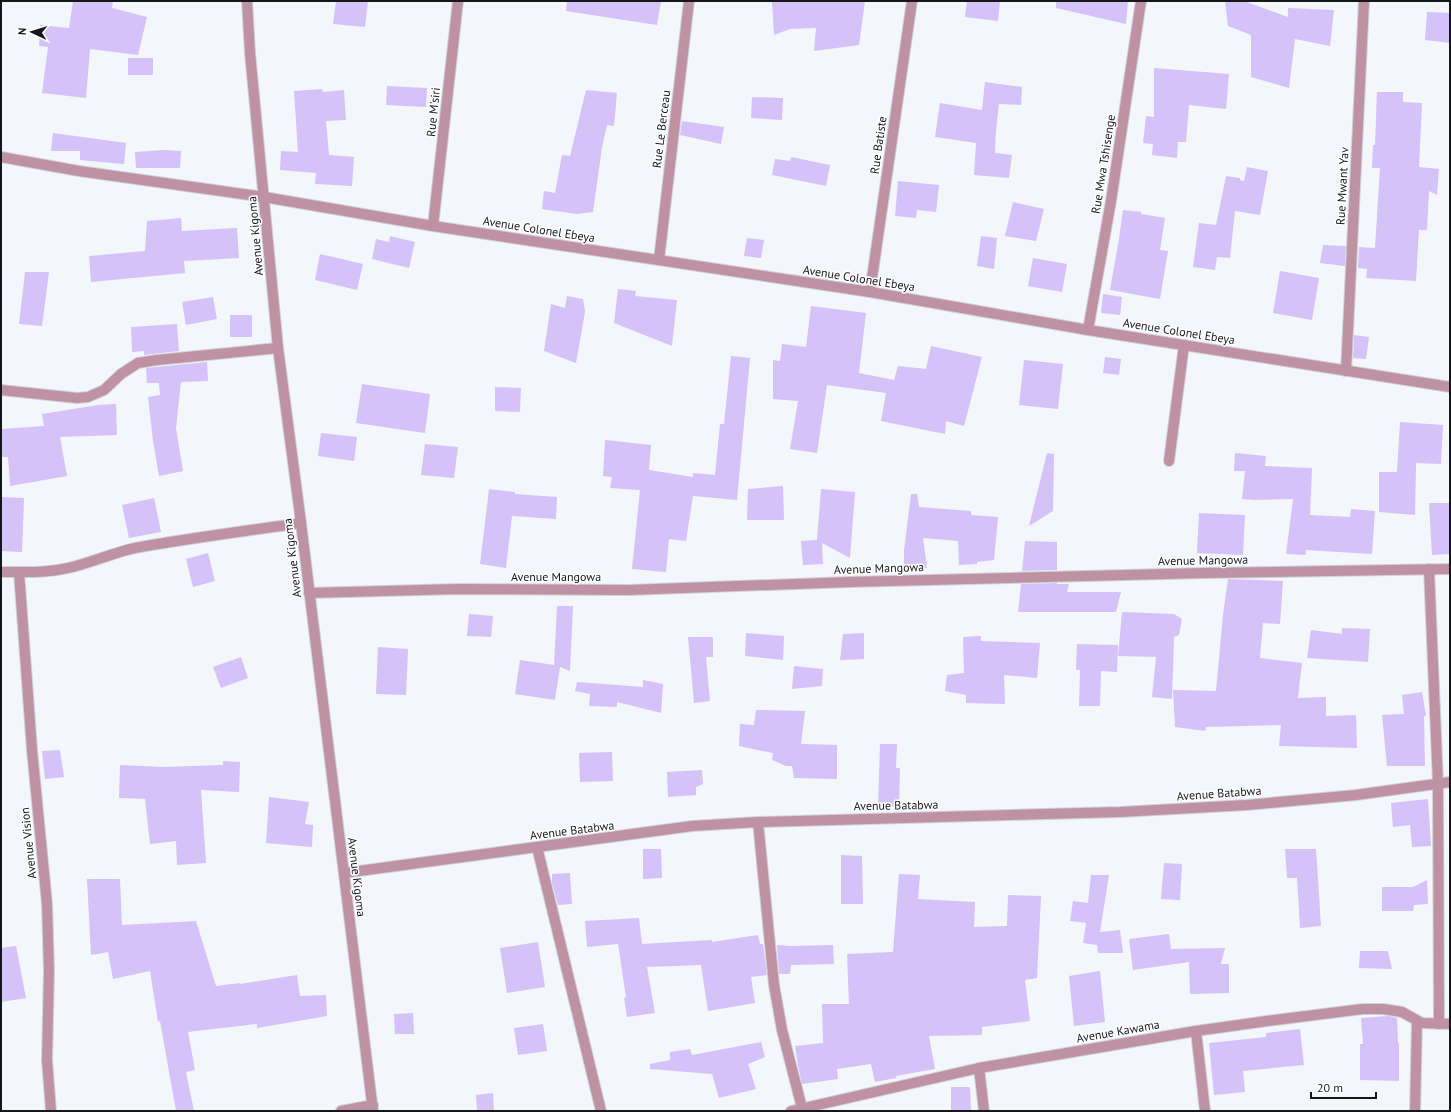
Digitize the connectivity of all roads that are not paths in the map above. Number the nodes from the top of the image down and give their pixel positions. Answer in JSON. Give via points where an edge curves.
{"nodes":[{"id":1,"x":247,"y":1,"type":"edge"},
{"id":2,"x":458,"y":1,"type":"edge"},
{"id":3,"x":689,"y":1,"type":"edge"},
{"id":4,"x":912,"y":1,"type":"edge"},
{"id":5,"x":1141,"y":1,"type":"edge"},
{"id":6,"x":1364,"y":1,"type":"edge"},
{"id":7,"x":1,"y":157,"type":"edge"},
{"id":8,"x":264,"y":197,"type":"junction"},
{"id":9,"x":433,"y":226,"type":"junction"},
{"id":10,"x":659,"y":260,"type":"junction"},
{"id":11,"x":870,"y":292,"type":"junction"},
{"id":12,"x":1088,"y":330,"type":"junction"},
{"id":13,"x":1184,"y":345,"type":"junction"},
{"id":14,"x":278,"y":348,"type":"junction"},
{"id":15,"x":1346,"y":372,"type":"junction"},
{"id":16,"x":1450,"y":387,"type":"edge"},
{"id":17,"x":1,"y":390,"type":"edge"},
{"id":18,"x":1169,"y":461,"type":"dead end"},
{"id":19,"x":301,"y":523,"type":"junction"},
{"id":20,"x":1429,"y":569,"type":"junction"},
{"id":21,"x":1450,"y":569,"type":"edge"},
{"id":22,"x":1,"y":572,"type":"edge"},
{"id":23,"x":19,"y":572,"type":"junction"},
{"id":24,"x":309,"y":593,"type":"junction"},
{"id":25,"x":1450,"y":782,"type":"edge"},
{"id":26,"x":1438,"y":783,"type":"junction"},
{"id":27,"x":758,"y":822,"type":"junction"},
{"id":28,"x":538,"y":848,"type":"junction"},
{"id":29,"x":344,"y":873,"type":"junction"},
{"id":30,"x":1417,"y":1021,"type":"junction"},
{"id":31,"x":1438,"y":1024,"type":"junction"},
{"id":32,"x":1450,"y":1024,"type":"edge"},
{"id":33,"x":1196,"y":1031,"type":"junction"},
{"id":34,"x":979,"y":1068,"type":"junction"},
{"id":35,"x":373,"y":1108,"type":"edge"},
{"id":36,"x":802,"y":1108,"type":"junction"},
{"id":37,"x":51,"y":1111,"type":"edge"},
{"id":38,"x":341,"y":1111,"type":"edge"},
{"id":39,"x":601,"y":1111,"type":"edge"},
{"id":40,"x":791,"y":1111,"type":"edge"},
{"id":41,"x":984,"y":1111,"type":"edge"},
{"id":42,"x":1206,"y":1111,"type":"edge"},
{"id":43,"x":1415,"y":1111,"type":"edge"}],
"edges":[{"from":1,"to":8,"type":"street","name":"Avenue Kigoma"},
{"from":2,"to":9,"type":"street","name":"Rue M'siri"},
{"from":3,"to":10,"type":"street","name":"Rue Le Berceau"},
{"from":4,"to":11,"type":"street","name":"Rue Batiste"},
{"from":5,"to":12,"type":"street","name":"Rue Mwa Tshisenge","via":[[1111,201]]},
{"from":6,"to":15,"type":"street","name":"Rue Mwant Yav"},
{"from":7,"to":8,"type":"street","name":"Avenue Colonel Ebeya","via":[[79,171]]},
{"from":8,"to":9,"type":"street","name":"Avenue Colonel Ebeya"},
{"from":8,"to":14,"type":"street","name":"Avenue Kigoma"},
{"from":9,"to":10,"type":"street","name":"Avenue Colonel Ebeya"},
{"from":10,"to":11,"type":"street","name":"Avenue Colonel Ebeya"},
{"from":11,"to":12,"type":"street","name":"Avenue Colonel Ebeya"},
{"from":12,"to":13,"type":"street","name":"Avenue Colonel Ebeya"},
{"from":13,"to":15,"type":"street","name":"Avenue Colonel Ebeya"},
{"from":13,"to":18,"type":"street"},
{"from":14,"to":17,"type":"street","via":[[138,364],[121,374],[104,390],[88,397]]},
{"from":14,"to":19,"type":"street","name":"Avenue Kigoma"},
{"from":15,"to":16,"type":"street","name":"Avenue Colonel Ebeya"},
{"from":19,"to":23,"type":"street","via":[[134,548],[68,568]]},
{"from":19,"to":24,"type":"street","name":"Avenue Kigoma"},
{"from":20,"to":21,"type":"street","name":"Avenue Mangowa"},
{"from":20,"to":24,"type":"street","name":"Avenue Mangowa","via":[[1181,573],[629,590],[458,589]]},
{"from":20,"to":26,"type":"street"},
{"from":22,"to":23,"type":"street"},
{"from":23,"to":37,"type":"street","name":"Avenue Vision","via":[[32,750],[47,904],[47,1060]]},
{"from":24,"to":29,"type":"street","name":"Avenue Kigoma"},
{"from":25,"to":26,"type":"street","name":"Avenue Batabwa"},
{"from":26,"to":27,"type":"street","name":"Avenue Batabwa","via":[[1356,795],[1240,806],[1120,812]]},
{"from":26,"to":31,"type":"street"},
{"from":27,"to":28,"type":"street","name":"Avenue Batabwa","via":[[692,826]]},
{"from":27,"to":36,"type":"street","via":[[774,985],[782,1030]]},
{"from":28,"to":29,"type":"street","name":"Avenue Batabwa"},
{"from":28,"to":39,"type":"street"},
{"from":29,"to":35,"type":"street","name":"Avenue Kigoma"},
{"from":30,"to":31,"type":"street","name":"Avenue Kawama"},
{"from":30,"to":33,"type":"street","name":"Avenue Kawama","via":[[1402,1012],[1363,1009]]},
{"from":30,"to":43,"type":"street"},
{"from":31,"to":32,"type":"street","name":"Avenue Kawama"},
{"from":33,"to":34,"type":"street","name":"Avenue Kawama"},
{"from":33,"to":42,"type":"street"},
{"from":34,"to":36,"type":"street","name":"Avenue Kawama"},
{"from":34,"to":41,"type":"street"},
{"from":35,"to":38,"type":"street"},
{"from":36,"to":40,"type":"street","name":"Avenue Kawama"}]}
